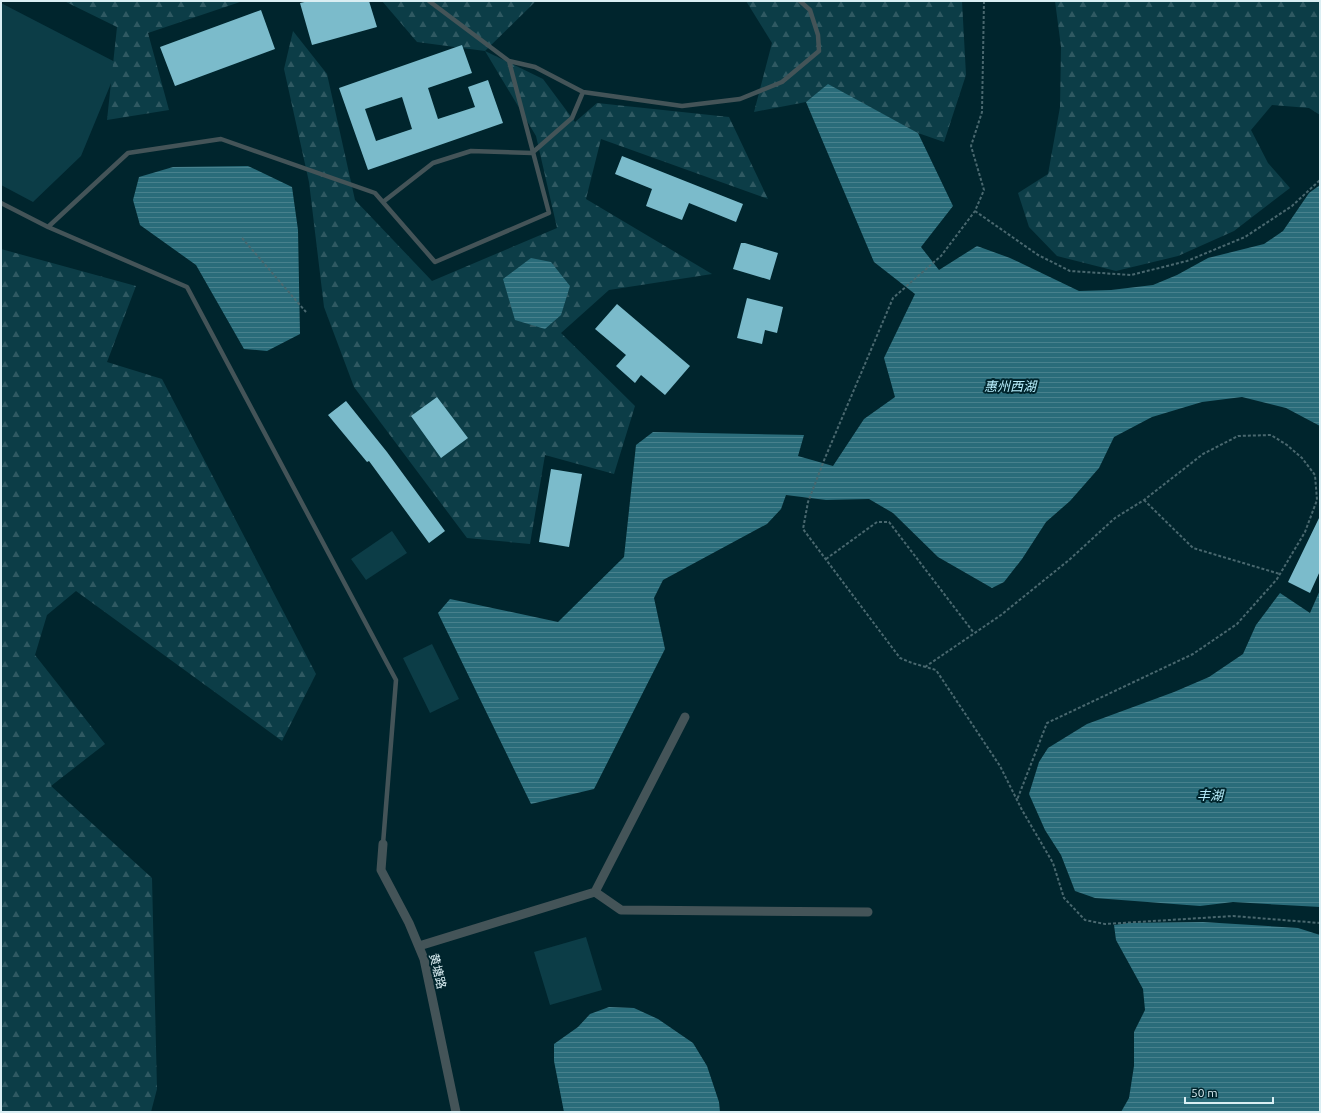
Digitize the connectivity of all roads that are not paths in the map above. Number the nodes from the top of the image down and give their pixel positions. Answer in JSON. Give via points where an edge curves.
{"nodes":[{"id":1,"x":429,"y":1,"type":"edge"},
{"id":2,"x":800,"y":1,"type":"edge"},
{"id":3,"x":508,"y":61,"type":"junction"},
{"id":4,"x":583,"y":92,"type":"junction"},
{"id":5,"x":532,"y":153,"type":"junction"},
{"id":6,"x":383,"y":202,"type":"junction"},
{"id":7,"x":1,"y":203,"type":"edge"},
{"id":8,"x":48,"y":227,"type":"junction"},
{"id":9,"x":685,"y":717,"type":"dead end"},
{"id":10,"x":383,"y":844,"type":"joint"},
{"id":11,"x":596,"y":892,"type":"junction"},
{"id":12,"x":868,"y":912,"type":"dead end"},
{"id":13,"x":419,"y":946,"type":"junction"},
{"id":14,"x":456,"y":1112,"type":"edge"}],
"edges":[{"from":1,"to":3,"type":"lane"},
{"from":2,"to":4,"type":"lane","via":[[810,10],[818,35],[819,51],[782,82],[740,99],[682,106]]},
{"from":3,"to":4,"type":"lane","via":[[535,68]]},
{"from":3,"to":5,"type":"lane"},
{"from":4,"to":5,"type":"lane","via":[[572,118]]},
{"from":5,"to":6,"type":"lane","via":[[471,151],[433,163]]},
{"from":5,"to":6,"type":"lane","via":[[549,213],[435,262]]},
{"from":6,"to":8,"type":"lane","via":[[375,193],[221,139],[128,153]]},
{"from":7,"to":8,"type":"lane"},
{"from":8,"to":10,"type":"lane","via":[[187,287],[396,680]]},
{"from":9,"to":11,"type":"street"},
{"from":10,"to":13,"type":"street","name":"黄塘路","via":[[381,870]]},
{"from":11,"to":12,"type":"street","via":[[620,910]]},
{"from":11,"to":13,"type":"street"},
{"from":13,"to":14,"type":"street","name":"黄塘路","via":[[424,959]]}]}
